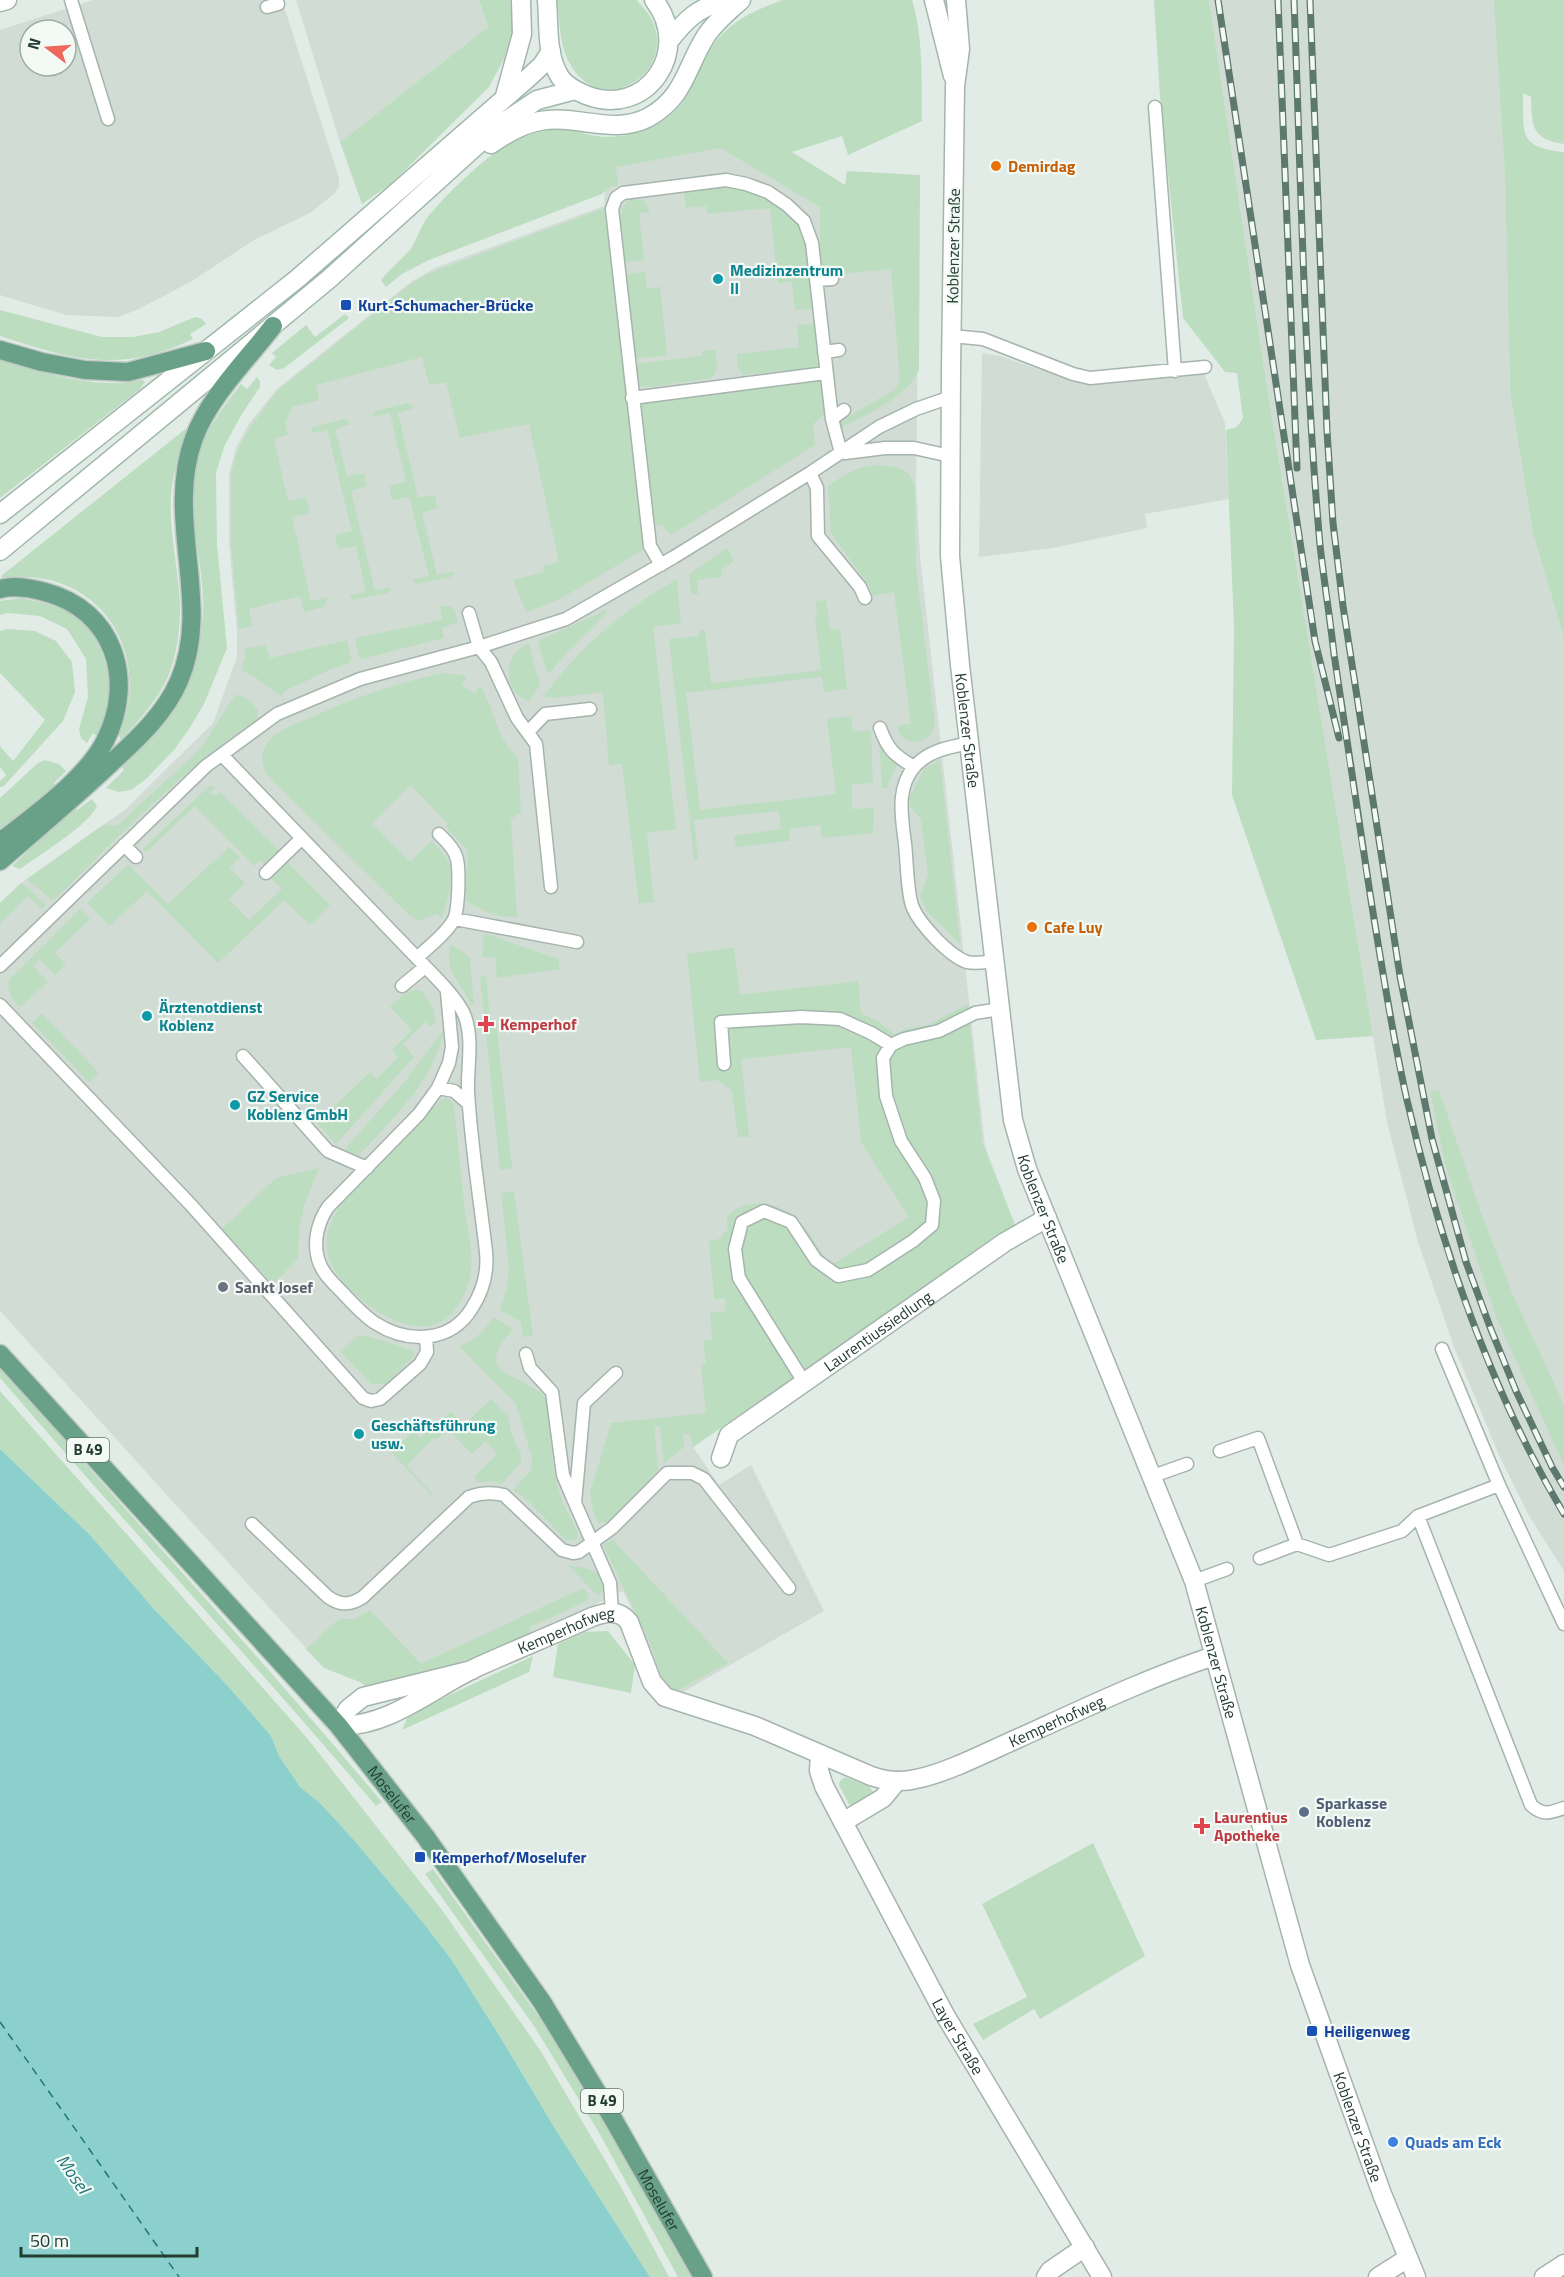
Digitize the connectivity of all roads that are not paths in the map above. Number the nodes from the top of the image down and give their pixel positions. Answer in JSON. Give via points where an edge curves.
{"nodes":[{"id":1,"x":7,"y":0,"type":"edge"},
{"id":2,"x":71,"y":0,"type":"edge"},
{"id":3,"x":521,"y":0,"type":"edge"},
{"id":4,"x":547,"y":0,"type":"edge"},
{"id":5,"x":654,"y":0,"type":"edge"},
{"id":6,"x":725,"y":0,"type":"edge"},
{"id":7,"x":741,"y":0,"type":"edge"},
{"id":8,"x":934,"y":0,"type":"edge"},
{"id":9,"x":956,"y":0,"type":"edge"},
{"id":10,"x":0,"y":2,"type":"edge"},
{"id":11,"x":669,"y":41,"type":"junction"},
{"id":12,"x":551,"y":51,"type":"junction"},
{"id":13,"x":955,"y":86,"type":"junction"},
{"id":14,"x":575,"y":90,"type":"junction"},
{"id":15,"x":505,"y":96,"type":"junction"},
{"id":16,"x":1155,"y":107,"type":"dead end"},
{"id":17,"x":108,"y":119,"type":"dead end"},
{"id":18,"x":416,"y":201,"type":"junction"},
{"id":19,"x":832,"y":279,"type":"dead end"},
{"id":20,"x":817,"y":280,"type":"junction"},
{"id":21,"x":273,"y":327,"type":"junction"},
{"id":22,"x":952,"y":336,"type":"junction"},
{"id":23,"x":0,"y":350,"type":"edge"},
{"id":24,"x":839,"y":350,"type":"dead end"},
{"id":25,"x":206,"y":351,"type":"junction"},
{"id":26,"x":824,"y":352,"type":"junction"},
{"id":27,"x":1205,"y":367,"type":"dead end"},
{"id":28,"x":1175,"y":371,"type":"junction"},
{"id":29,"x":826,"y":373,"type":"junction"},
{"id":30,"x":951,"y":397,"type":"junction"},
{"id":31,"x":632,"y":398,"type":"junction"},
{"id":32,"x":844,"y":410,"type":"dead end"},
{"id":33,"x":832,"y":419,"type":"junction"},
{"id":34,"x":841,"y":453,"type":"junction"},
{"id":35,"x":950,"y":456,"type":"junction"},
{"id":36,"x":810,"y":473,"type":"junction"},
{"id":37,"x":0,"y":514,"type":"edge"},
{"id":38,"x":0,"y":551,"type":"edge"},
{"id":39,"x":661,"y":565,"type":"junction"},
{"id":40,"x":0,"y":589,"type":"edge"},
{"id":41,"x":865,"y":598,"type":"dead end"},
{"id":42,"x":469,"y":613,"type":"dead end"},
{"id":43,"x":479,"y":647,"type":"junction"},
{"id":44,"x":590,"y":709,"type":"dead end"},
{"id":45,"x":880,"y":728,"type":"dead end"},
{"id":46,"x":528,"y":732,"type":"junction"},
{"id":47,"x":970,"y":743,"type":"junction"},
{"id":48,"x":222,"y":755,"type":"junction"},
{"id":49,"x":106,"y":757,"type":"junction"},
{"id":50,"x":914,"y":766,"type":"junction"},
{"id":51,"x":66,"y":797,"type":"junction"},
{"id":52,"x":439,"y":834,"type":"dead end"},
{"id":53,"x":302,"y":838,"type":"junction"},
{"id":54,"x":0,"y":842,"type":"edge"},
{"id":55,"x":124,"y":845,"type":"junction"},
{"id":56,"x":136,"y":857,"type":"dead end"},
{"id":57,"x":0,"y":861,"type":"edge"},
{"id":58,"x":266,"y":873,"type":"dead end"},
{"id":59,"x":551,"y":887,"type":"dead end"},
{"id":60,"x":455,"y":919,"type":"junction"},
{"id":61,"x":577,"y":942,"type":"dead end"},
{"id":62,"x":994,"y":961,"type":"junction"},
{"id":63,"x":421,"y":962,"type":"junction"},
{"id":64,"x":0,"y":966,"type":"edge"},
{"id":65,"x":402,"y":986,"type":"dead end"},
{"id":66,"x":447,"y":992,"type":"junction"},
{"id":67,"x":0,"y":1005,"type":"edge"},
{"id":68,"x":1000,"y":1009,"type":"junction"},
{"id":69,"x":891,"y":1045,"type":"junction"},
{"id":70,"x":243,"y":1056,"type":"dead end"},
{"id":71,"x":724,"y":1064,"type":"dead end"},
{"id":72,"x":438,"y":1088,"type":"junction"},
{"id":73,"x":469,"y":1104,"type":"junction"},
{"id":74,"x":367,"y":1168,"type":"junction"},
{"id":75,"x":1047,"y":1218,"type":"junction"},
{"id":76,"x":426,"y":1337,"type":"junction"},
{"id":77,"x":0,"y":1349,"type":"edge"},
{"id":78,"x":1442,"y":1349,"type":"dead end"},
{"id":79,"x":526,"y":1354,"type":"dead end"},
{"id":80,"x":5,"y":1359,"type":"edge"},
{"id":81,"x":616,"y":1373,"type":"dead end"},
{"id":82,"x":804,"y":1382,"type":"junction"},
{"id":83,"x":1220,"y":1451,"type":"dead end"},
{"id":84,"x":721,"y":1458,"type":"dead end"},
{"id":85,"x":1187,"y":1464,"type":"dead end"},
{"id":86,"x":1153,"y":1476,"type":"junction"},
{"id":87,"x":1499,"y":1485,"type":"junction"},
{"id":88,"x":575,"y":1503,"type":"junction"},
{"id":89,"x":1418,"y":1516,"type":"junction"},
{"id":90,"x":252,"y":1524,"type":"dead end"},
{"id":91,"x":593,"y":1542,"type":"junction"},
{"id":92,"x":1297,"y":1544,"type":"junction"},
{"id":93,"x":1260,"y":1558,"type":"dead end"},
{"id":94,"x":1227,"y":1569,"type":"dead end"},
{"id":95,"x":1194,"y":1581,"type":"junction"},
{"id":96,"x":789,"y":1588,"type":"dead end"},
{"id":97,"x":612,"y":1612,"type":"junction"},
{"id":98,"x":1564,"y":1624,"type":"edge"},
{"id":99,"x":1214,"y":1656,"type":"junction"},
{"id":100,"x":472,"y":1670,"type":"junction"},
{"id":101,"x":338,"y":1725,"type":"junction"},
{"id":102,"x":820,"y":1755,"type":"junction"},
{"id":103,"x":897,"y":1781,"type":"junction"},
{"id":104,"x":1564,"y":1808,"type":"edge"},
{"id":105,"x":843,"y":1822,"type":"junction"},
{"id":106,"x":1085,"y":2247,"type":"junction"},
{"id":107,"x":1408,"y":2258,"type":"junction"},
{"id":108,"x":1564,"y":2264,"type":"edge"},
{"id":109,"x":703,"y":2277,"type":"edge"},
{"id":110,"x":1046,"y":2277,"type":"edge"},
{"id":111,"x":1102,"y":2277,"type":"edge"},
{"id":112,"x":1378,"y":2277,"type":"edge"},
{"id":113,"x":1416,"y":2277,"type":"edge"},
{"id":114,"x":1544,"y":2277,"type":"edge"}],
"edges":[{"from":1,"to":10,"type":"street"},
{"from":2,"to":17,"type":"lane"},
{"from":3,"to":15,"type":"street","via":[[522,34]]},
{"from":4,"to":12,"type":"street"},
{"from":5,"to":11,"type":"street","via":[[667,23]]},
{"from":6,"to":11,"type":"street","via":[[696,12]]},
{"from":7,"to":18,"type":"street","via":[[711,28],[679,91],[660,110],[647,118],[616,125],[553,119],[528,124],[502,136],[456,179]]},
{"from":8,"to":13,"type":"street","name":"Koblenzer Straße"},
{"from":9,"to":13,"type":"street","name":"Koblenzer Straße","via":[[960,49]]},
{"from":11,"to":14,"type":"street","via":[[659,74],[637,94],[612,100]]},
{"from":12,"to":14,"type":"street","via":[[561,78]]},
{"from":12,"to":15,"type":"street","via":[[535,71]]},
{"from":13,"to":22,"type":"street","name":"Koblenzer Straße"},
{"from":14,"to":18,"type":"street","via":[[537,100],[515,112]]},
{"from":15,"to":25,"type":"street","via":[[340,243]]},
{"from":16,"to":28,"type":"lane"},
{"from":18,"to":21,"type":"street"},
{"from":19,"to":20,"type":"lane"},
{"from":20,"to":26,"type":"lane"},
{"from":20,"to":31,"type":"lane","via":[[812,243],[804,221],[768,192],[726,180],[623,193],[612,209]]},
{"from":21,"to":38,"type":"street"},
{"from":21,"to":49,"type":"main road","via":[[210,406],[195,437],[184,477],[192,612],[179,681],[158,714]]},
{"from":22,"to":28,"type":"lane","via":[[992,342],[1083,377]]},
{"from":22,"to":30,"type":"street","name":"Koblenzer Straße"},
{"from":23,"to":25,"type":"main road","via":[[85,370],[128,372]]},
{"from":24,"to":26,"type":"lane"},
{"from":25,"to":37,"type":"street"},
{"from":26,"to":29,"type":"lane"},
{"from":27,"to":28,"type":"lane"},
{"from":29,"to":31,"type":"lane"},
{"from":29,"to":33,"type":"lane"},
{"from":30,"to":34,"type":"lane","via":[[888,423]]},
{"from":30,"to":35,"type":"street","name":"Koblenzer Straße"},
{"from":31,"to":39,"type":"lane","via":[[650,546]]},
{"from":32,"to":33,"type":"lane"},
{"from":33,"to":34,"type":"lane"},
{"from":34,"to":35,"type":"lane","via":[[914,448]]},
{"from":34,"to":36,"type":"lane"},
{"from":35,"to":47,"type":"street","name":"Koblenzer Straße","via":[[953,605]]},
{"from":36,"to":39,"type":"lane"},
{"from":36,"to":41,"type":"lane","via":[[817,488],[818,536]]},
{"from":39,"to":43,"type":"lane","via":[[566,619]]},
{"from":40,"to":49,"type":"main road","via":[[23,587],[54,594],[89,615],[106,636],[118,669],[118,693]]},
{"from":42,"to":43,"type":"lane"},
{"from":43,"to":46,"type":"lane"},
{"from":43,"to":48,"type":"lane","via":[[360,679],[277,714]]},
{"from":44,"to":46,"type":"lane","via":[[545,714]]},
{"from":45,"to":50,"type":"lane","via":[[887,747]]},
{"from":46,"to":59,"type":"lane","via":[[536,744]]},
{"from":47,"to":50,"type":"lane","via":[[927,755]]},
{"from":47,"to":62,"type":"street","name":"Koblenzer Straße"},
{"from":48,"to":53,"type":"lane"},
{"from":48,"to":55,"type":"lane"},
{"from":49,"to":51,"type":"main road"},
{"from":50,"to":62,"type":"lane","via":[[902,794],[901,809],[912,906],[928,932],[960,958],[968,962]]},
{"from":51,"to":54,"type":"main road"},
{"from":51,"to":57,"type":"main road"},
{"from":52,"to":60,"type":"lane","via":[[456,856]]},
{"from":53,"to":58,"type":"lane"},
{"from":53,"to":63,"type":"lane"},
{"from":55,"to":56,"type":"lane"},
{"from":55,"to":64,"type":"lane"},
{"from":60,"to":61,"type":"lane"},
{"from":60,"to":63,"type":"lane"},
{"from":62,"to":68,"type":"street","name":"Koblenzer Straße"},
{"from":63,"to":65,"type":"lane"},
{"from":63,"to":66,"type":"lane"},
{"from":66,"to":72,"type":"lane","via":[[452,1047]]},
{"from":66,"to":73,"type":"lane","via":[[466,1021]]},
{"from":67,"to":76,"type":"lane","via":[[191,1205],[363,1398],[380,1399],[420,1364],[427,1352]]},
{"from":68,"to":69,"type":"lane","via":[[975,1013],[939,1031]]},
{"from":68,"to":75,"type":"street","name":"Koblenzer Straße","via":[[1017,1136]]},
{"from":69,"to":71,"type":"lane","via":[[840,1019],[721,1022]]},
{"from":69,"to":82,"type":"lane","via":[[883,1058],[886,1096],[901,1141],[925,1178],[934,1201],[932,1225],[868,1270],[838,1276],[816,1260],[791,1222],[765,1210],[742,1222],[735,1249],[739,1278]]},
{"from":70,"to":74,"type":"lane","via":[[328,1150]]},
{"from":72,"to":73,"type":"lane","via":[[454,1091]]},
{"from":72,"to":74,"type":"lane"},
{"from":73,"to":76,"type":"lane","via":[[486,1270],[478,1297],[463,1320],[442,1335]]},
{"from":74,"to":76,"type":"lane","via":[[323,1215],[316,1239],[319,1263],[326,1276],[378,1325]]},
{"from":75,"to":82,"type":"street","name":"Laurentiussiedlung","via":[[1005,1242]]},
{"from":75,"to":86,"type":"street","name":"Koblenzer Straße"},
{"from":77,"to":80,"type":"main road","number":"B 49"},
{"from":78,"to":87,"type":"lane"},
{"from":79,"to":88,"type":"lane","via":[[530,1368],[552,1392],[563,1475]]},
{"from":80,"to":101,"type":"main road","name":"Moselufer","number":"B 49"},
{"from":81,"to":88,"type":"lane","via":[[584,1403]]},
{"from":82,"to":84,"type":"street","name":"Laurentiussiedlung","via":[[729,1435]]},
{"from":83,"to":92,"type":"lane","via":[[1258,1438]]},
{"from":85,"to":86,"type":"lane"},
{"from":86,"to":95,"type":"street","name":"Koblenzer Straße"},
{"from":87,"to":89,"type":"lane"},
{"from":87,"to":98,"type":"lane"},
{"from":88,"to":91,"type":"lane"},
{"from":89,"to":92,"type":"lane","via":[[1402,1531],[1329,1555]]},
{"from":89,"to":104,"type":"lane","via":[[1531,1805],[1543,1813]]},
{"from":90,"to":91,"type":"lane","via":[[288,1553],[337,1603],[347,1604],[355,1602],[469,1497],[486,1493],[504,1495],[562,1550],[579,1552]]},
{"from":91,"to":96,"type":"lane","via":[[667,1473],[692,1473],[704,1479]]},
{"from":91,"to":97,"type":"lane","via":[[610,1583]]},
{"from":92,"to":93,"type":"lane"},
{"from":94,"to":95,"type":"lane"},
{"from":95,"to":99,"type":"street","name":"Koblenzer Straße"},
{"from":97,"to":100,"type":"street","name":"Kemperhofweg","via":[[592,1617]]},
{"from":97,"to":102,"type":"street","name":"Kemperhofweg","via":[[629,1622],[652,1682],[665,1697],[755,1726]]},
{"from":99,"to":103,"type":"street","name":"Kemperhofweg","via":[[924,1777]]},
{"from":99,"to":107,"type":"street","name":"Koblenzer Straße","via":[[1300,1965]]},
{"from":100,"to":101,"type":"street","name":"Kemperhofweg","via":[[379,1720],[353,1727]]},
{"from":100,"to":101,"type":"street","name":"Kemperhofweg","via":[[363,1697],[348,1709]]},
{"from":101,"to":109,"type":"main road","name":"Moselufer","number":"B 49","via":[[425,1836],[542,2002]]},
{"from":102,"to":103,"type":"street","name":"Kemperhofweg","via":[[871,1776]]},
{"from":102,"to":105,"type":"street","via":[[821,1778]]},
{"from":103,"to":105,"type":"street","via":[[883,1798]]},
{"from":105,"to":106,"type":"street","name":"Layer Straße","via":[[945,2015]]},
{"from":106,"to":110,"type":"street"},
{"from":106,"to":111,"type":"street","name":"Layer Straße"},
{"from":107,"to":112,"type":"street"},
{"from":107,"to":113,"type":"street","name":"Koblenzer Straße"},
{"from":108,"to":114,"type":"street"}]}
